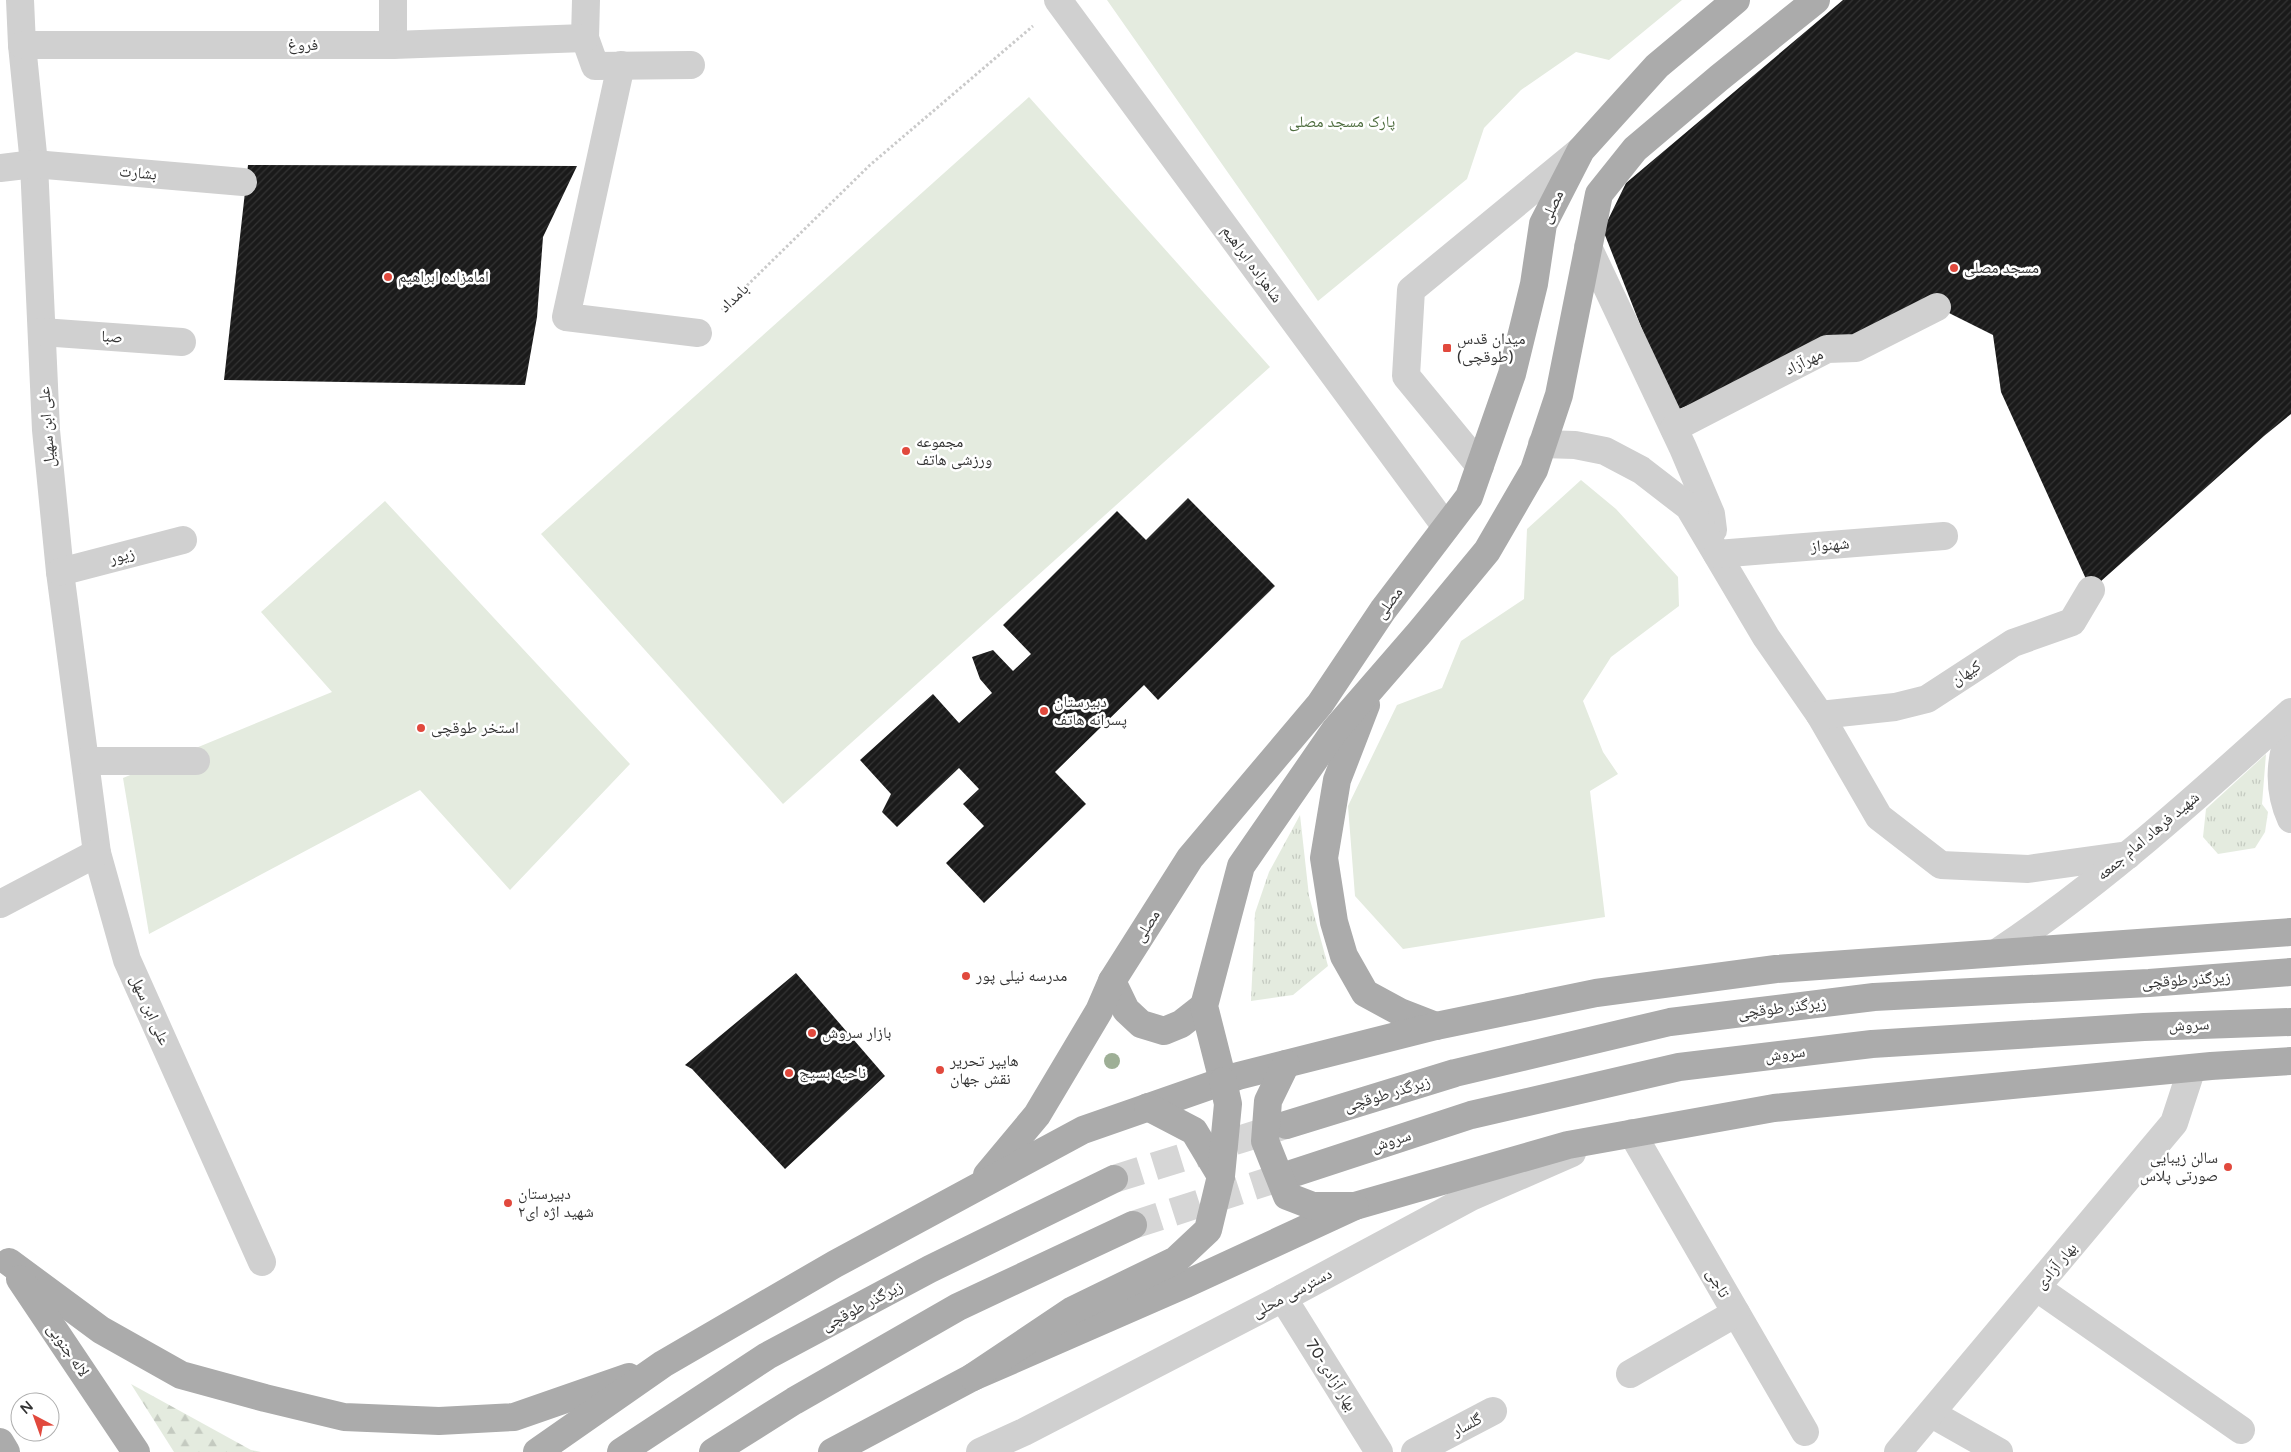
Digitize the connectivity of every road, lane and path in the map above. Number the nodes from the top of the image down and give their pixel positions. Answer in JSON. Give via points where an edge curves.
{"nodes":[{"id":1,"x":393,"y":0,"type":"edge"},
{"id":2,"x":586,"y":0,"type":"edge"},
{"id":3,"x":1736,"y":0,"type":"edge"},
{"id":4,"x":1816,"y":0,"type":"edge"},
{"id":5,"x":1059,"y":1,"type":"edge"},
{"id":6,"x":14,"y":7,"type":"edge"},
{"id":7,"x":585,"y":38,"type":"junction"},
{"id":8,"x":22,"y":45,"type":"junction"},
{"id":9,"x":393,"y":45,"type":"junction"},
{"id":10,"x":621,"y":65,"type":"junction"},
{"id":11,"x":691,"y":65,"type":"dead end"},
{"id":12,"x":1581,"y":150,"type":"junction"},
{"id":13,"x":34,"y":164,"type":"junction"},
{"id":14,"x":0,"y":168,"type":"edge"},
{"id":15,"x":243,"y":182,"type":"dead end"},
{"id":16,"x":1588,"y":248,"type":"junction"},
{"id":17,"x":1937,"y":306,"type":"dead end"},
{"id":18,"x":42,"y":332,"type":"junction"},
{"id":19,"x":698,"y":333,"type":"joint"},
{"id":20,"x":182,"y":342,"type":"dead end"},
{"id":21,"x":1674,"y":428,"type":"junction"},
{"id":22,"x":1542,"y":444,"type":"junction"},
{"id":23,"x":1480,"y":466,"type":"junction"},
{"id":24,"x":1446,"y":527,"type":"junction"},
{"id":25,"x":1944,"y":536,"type":"dead end"},
{"id":26,"x":183,"y":540,"type":"dead end"},
{"id":27,"x":1717,"y":554,"type":"junction"},
{"id":28,"x":60,"y":572,"type":"junction"},
{"id":29,"x":2091,"y":590,"type":"dead end"},
{"id":30,"x":1372,"y":687,"type":"junction"},
{"id":31,"x":2291,"y":712,"type":"edge"},
{"id":32,"x":1820,"y":715,"type":"junction"},
{"id":33,"x":2291,"y":731,"type":"edge"},
{"id":34,"x":86,"y":761,"type":"junction"},
{"id":35,"x":196,"y":761,"type":"dead end"},
{"id":36,"x":2291,"y":819,"type":"edge"},
{"id":37,"x":97,"y":853,"type":"junction"},
{"id":38,"x":2128,"y":855,"type":"junction"},
{"id":39,"x":0,"y":904,"type":"edge"},
{"id":40,"x":2291,"y":932,"type":"edge"},
{"id":41,"x":1998,"y":952,"type":"junction"},
{"id":42,"x":2291,"y":972,"type":"edge"},
{"id":43,"x":1112,"y":981,"type":"junction"},
{"id":44,"x":1204,"y":1006,"type":"junction"},
{"id":45,"x":2291,"y":1022,"type":"edge"},
{"id":46,"x":1436,"y":1026,"type":"junction"},
{"id":47,"x":2291,"y":1061,"type":"edge"},
{"id":48,"x":1286,"y":1064,"type":"junction"},
{"id":49,"x":2192,"y":1068,"type":"junction"},
{"id":50,"x":1223,"y":1081,"type":"junction"},
{"id":51,"x":1148,"y":1107,"type":"junction"},
{"id":52,"x":1286,"y":1125,"type":"tunnel mouth"},
{"id":53,"x":1619,"y":1136,"type":"junction"},
{"id":54,"x":1294,"y":1172,"type":"tunnel mouth"},
{"id":55,"x":1221,"y":1176,"type":"junction"},
{"id":56,"x":1114,"y":1179,"type":"tunnel mouth"},
{"id":57,"x":978,"y":1186,"type":"junction"},
{"id":58,"x":1355,"y":1206,"type":"junction"},
{"id":59,"x":1133,"y":1226,"type":"tunnel mouth"},
{"id":60,"x":4,"y":1255,"type":"edge"},
{"id":61,"x":262,"y":1262,"type":"dead end"},
{"id":62,"x":2037,"y":1288,"type":"junction"},
{"id":63,"x":1283,"y":1298,"type":"junction"},
{"id":64,"x":1736,"y":1313,"type":"junction"},
{"id":65,"x":663,"y":1364,"type":"junction"},
{"id":66,"x":1630,"y":1374,"type":"dead end"},
{"id":67,"x":973,"y":1377,"type":"junction"},
{"id":68,"x":98,"y":1393,"type":"junction"},
{"id":69,"x":1493,"y":1411,"type":"dead end"},
{"id":70,"x":1932,"y":1414,"type":"junction"},
{"id":71,"x":2241,"y":1430,"type":"dead end"},
{"id":72,"x":1805,"y":1432,"type":"dead end"},
{"id":73,"x":0,"y":1442,"type":"edge"},
{"id":74,"x":6,"y":1452,"type":"edge"},
{"id":75,"x":118,"y":1452,"type":"edge"},
{"id":76,"x":136,"y":1452,"type":"edge"},
{"id":77,"x":537,"y":1452,"type":"edge"},
{"id":78,"x":621,"y":1452,"type":"edge"},
{"id":79,"x":713,"y":1452,"type":"edge"},
{"id":80,"x":832,"y":1452,"type":"edge"},
{"id":81,"x":980,"y":1452,"type":"edge"},
{"id":82,"x":1379,"y":1452,"type":"edge"},
{"id":83,"x":1415,"y":1452,"type":"edge"},
{"id":84,"x":1898,"y":1452,"type":"edge"},
{"id":85,"x":1999,"y":1452,"type":"edge"}],
"edges":[{"from":1,"to":9,"type":"street"},
{"from":2,"to":7,"type":"street"},
{"from":3,"to":12,"type":"main road","name":"مصلی","via":[[1657,66]]},
{"from":4,"to":16,"type":"main road","via":[[1634,149],[1599,194]]},
{"from":5,"to":19,"type":"path","name":"بامداد","via":[[870,165]]},
{"from":5,"to":24,"type":"street","name":"شاهزاده ابراهیم"},
{"from":6,"to":8,"type":"street","name":"علی ابن سهیل"},
{"from":7,"to":9,"type":"street","name":"فروغ"},
{"from":7,"to":10,"type":"street","via":[[595,66]]},
{"from":8,"to":9,"type":"street","name":"فروغ"},
{"from":8,"to":13,"type":"street","name":"علی ابن سهیل"},
{"from":10,"to":11,"type":"street"},
{"from":10,"to":19,"type":"street","via":[[566,317]]},
{"from":12,"to":23,"type":"main road","name":"مصلی","via":[[1543,224],[1534,284],[1512,374]]},
{"from":12,"to":23,"type":"street","via":[[1412,290],[1406,376]]},
{"from":13,"to":14,"type":"street","name":"بشارت"},
{"from":13,"to":15,"type":"street","name":"بشارت"},
{"from":13,"to":18,"type":"street","name":"علی ابن سهیل"},
{"from":16,"to":21,"type":"street"},
{"from":16,"to":22,"type":"main road","via":[[1559,395]]},
{"from":17,"to":21,"type":"street","name":"مهرآزاد","via":[[1856,348],[1827,349]]},
{"from":18,"to":20,"type":"street","name":"صبا"},
{"from":18,"to":28,"type":"street","name":"علی ابن سهیل","via":[[46,430]]},
{"from":21,"to":27,"type":"street","via":[[1711,514]]},
{"from":22,"to":27,"type":"street","via":[[1575,445],[1604,451],[1642,470],[1689,507]]},
{"from":22,"to":30,"type":"main road","via":[[1534,470],[1487,551]]},
{"from":23,"to":24,"type":"main road","name":"مصلی","via":[[1469,497]]},
{"from":24,"to":43,"type":"main road","name":"مصلی","via":[[1383,610],[1320,704],[1190,858]]},
{"from":25,"to":27,"type":"street","name":"شهنواز"},
{"from":26,"to":28,"type":"street","name":"زیور"},
{"from":27,"to":32,"type":"street","via":[[1766,637]]},
{"from":28,"to":34,"type":"street","name":"علی ابن سهیل"},
{"from":29,"to":32,"type":"street","name":"کیهان","via":[[2072,622],[2013,643],[1927,699],[1895,707]]},
{"from":30,"to":44,"type":"main road","via":[[1335,730],[1242,866]]},
{"from":30,"to":46,"type":"main road","via":[[1336,780],[1324,858],[1334,922],[1344,956],[1365,993]]},
{"from":31,"to":38,"type":"street","name":"شهید فرهاد امام جمعه"},
{"from":32,"to":38,"type":"street","via":[[1879,817],[1941,865],[2028,869]]},
{"from":33,"to":36,"type":"street","via":[[2284,747],[2282,772],[2283,803]]},
{"from":34,"to":35,"type":"street"},
{"from":34,"to":37,"type":"street","name":"علی ابن سهیل"},
{"from":37,"to":39,"type":"street"},
{"from":37,"to":61,"type":"street","name":"علی ابن سهل","via":[[127,960]]},
{"from":38,"to":41,"type":"street","name":"شهید فرهاد امام جمعه","via":[[2051,917]]},
{"from":40,"to":41,"type":"main road"},
{"from":41,"to":46,"type":"main road","via":[[1776,969],[1596,993]]},
{"from":42,"to":52,"type":"main road","name":"زیرگذر طوقچی","via":[[1874,997],[1670,1022],[1455,1073]]},
{"from":43,"to":44,"type":"main road","via":[[1126,1010],[1141,1024],[1164,1031],[1181,1024]]},
{"from":43,"to":57,"type":"main road","name":"مصلی","via":[[1099,1011],[1037,1115]]},
{"from":44,"to":50,"type":"main road"},
{"from":45,"to":54,"type":"main road","name":"سروش","via":[[2144,1027],[1872,1044],[1679,1067],[1471,1115]]},
{"from":46,"to":48,"type":"main road"},
{"from":47,"to":49,"type":"main road"},
{"from":48,"to":50,"type":"main road"},
{"from":48,"to":58,"type":"main road","bridge":true,"via":[[1268,1101],[1266,1141],[1287,1196],[1312,1206]]},
{"from":49,"to":53,"type":"main road","via":[[1774,1108]]},
{"from":49,"to":62,"type":"street","name":"بهار آزادی","via":[[2174,1123]]},
{"from":50,"to":51,"type":"main road"},
{"from":50,"to":55,"type":"main road","bridge":true,"via":[[1228,1104]]},
{"from":51,"to":55,"type":"main road","bridge":true,"via":[[1194,1131]]},
{"from":51,"to":57,"type":"main road","via":[[1083,1130]]},
{"from":53,"to":58,"type":"main road","via":[[1568,1145]]},
{"from":53,"to":63,"type":"street","name":"دسترسی محلی","via":[[1471,1197]]},
{"from":53,"to":64,"type":"street","name":"تاجی"},
{"from":55,"to":67,"type":"main road","bridge":true,"via":[[1208,1230],[1176,1260],[1073,1310]]},
{"from":56,"to":78,"type":"main road","name":"زیرگذر طوقچی","via":[[930,1269],[767,1356]]},
{"from":57,"to":65,"type":"main road"},
{"from":58,"to":67,"type":"main road"},
{"from":59,"to":79,"type":"main road","via":[[958,1307],[794,1401]]},
{"from":60,"to":65,"type":"main road","via":[[101,1330],[182,1375],[344,1417],[439,1421],[514,1417]]},
{"from":60,"to":68,"type":"main road","name":"لاله جنوبی"},
{"from":62,"to":70,"type":"street","name":"بهار آزادی"},
{"from":62,"to":71,"type":"street"},
{"from":63,"to":81,"type":"street","name":"دسترسی محلی"},
{"from":63,"to":82,"type":"street","name":"70-بهار آزادی"},
{"from":64,"to":66,"type":"street"},
{"from":64,"to":72,"type":"street","name":"تاجی"},
{"from":65,"to":77,"type":"main road"},
{"from":67,"to":80,"type":"main road"},
{"from":68,"to":75,"type":"main road"},
{"from":68,"to":76,"type":"main road","name":"لاله جنوبی"},
{"from":69,"to":83,"type":"street","name":"گلسار"},
{"from":70,"to":84,"type":"street","name":"بهار آزادی"},
{"from":70,"to":85,"type":"street"},
{"from":73,"to":74,"type":"main road"}]}
